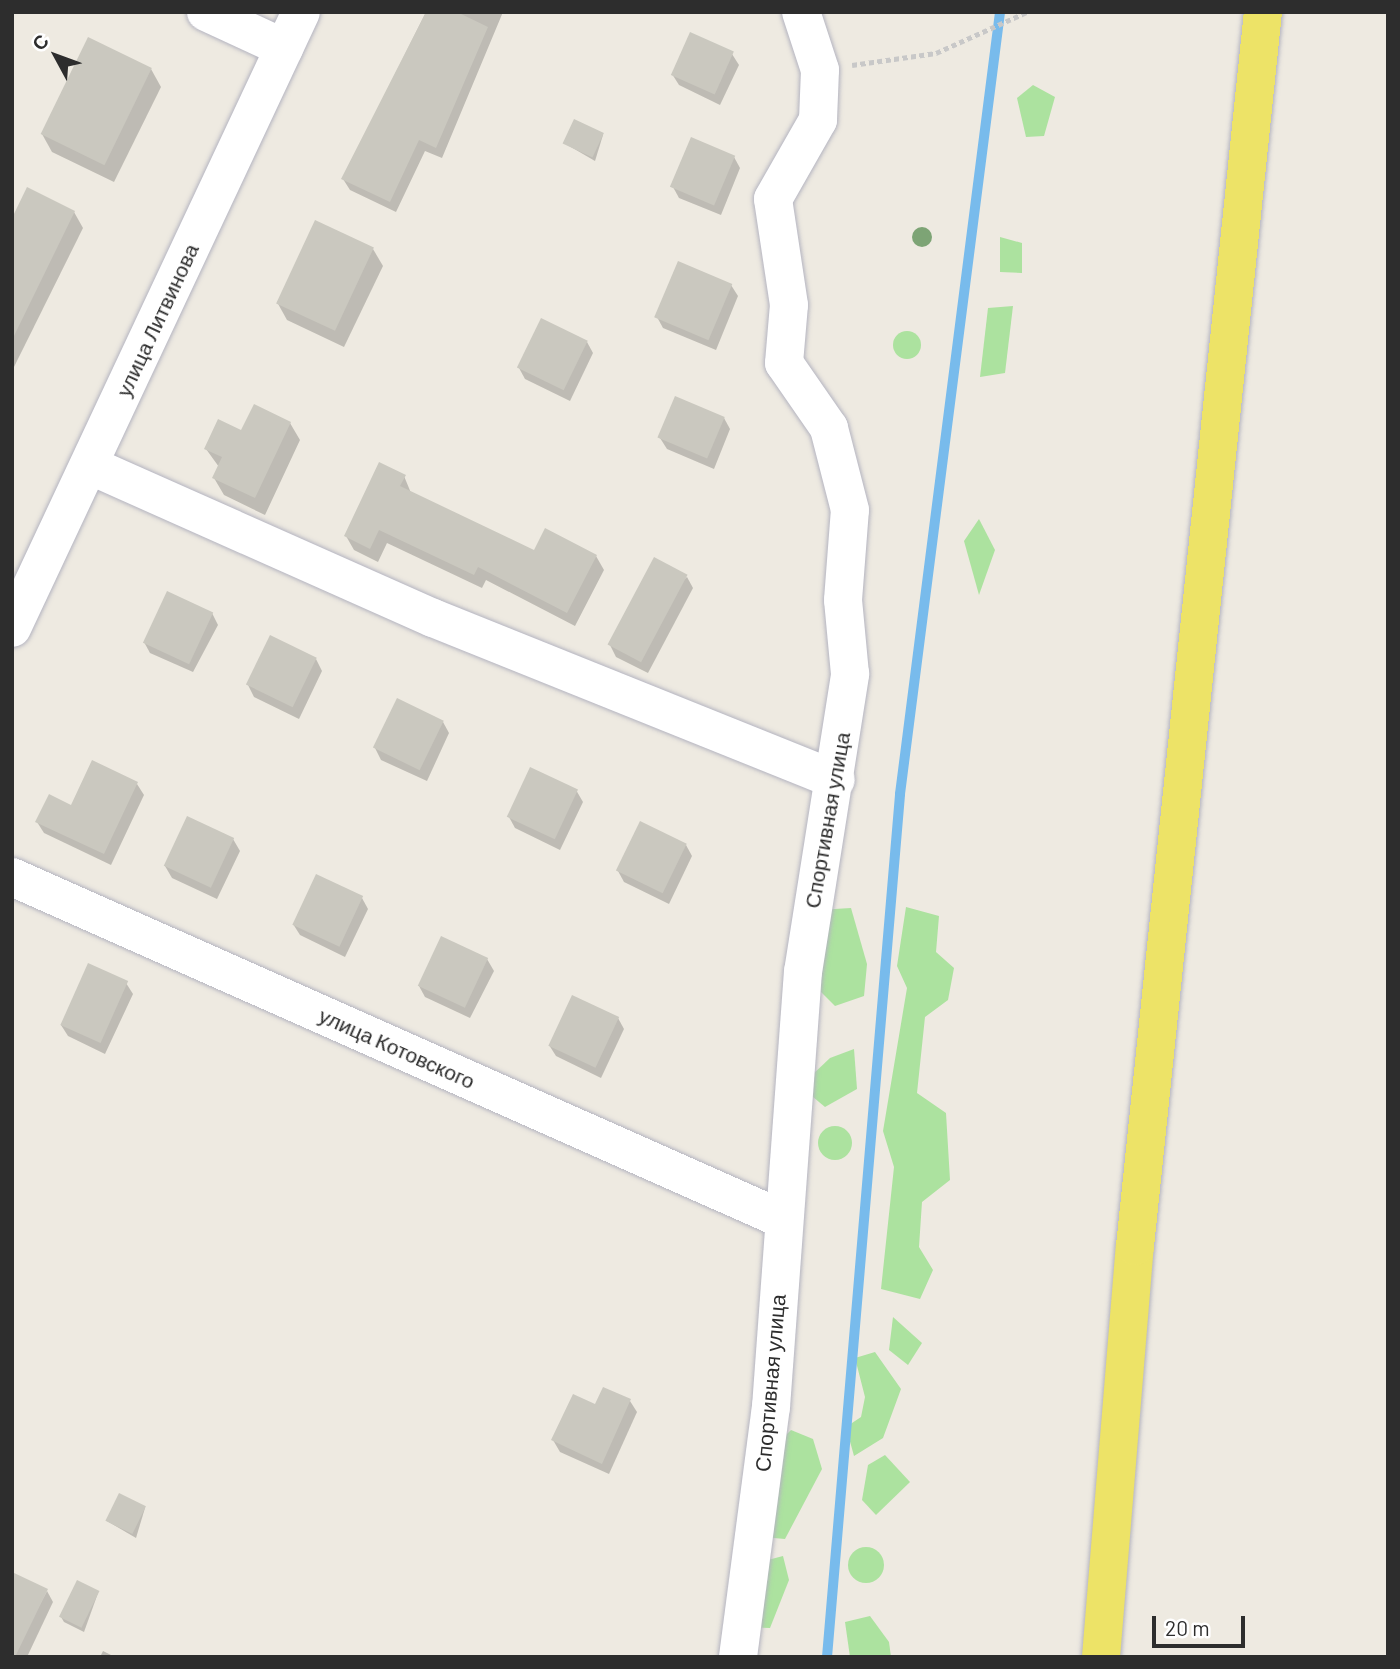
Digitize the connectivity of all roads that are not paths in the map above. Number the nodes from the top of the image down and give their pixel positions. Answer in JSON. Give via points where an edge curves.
{"nodes":[{"id":1,"x":206,"y":12,"type":"edge"},
{"id":2,"x":302,"y":12,"type":"edge"},
{"id":3,"x":801,"y":12,"type":"edge"},
{"id":4,"x":1263,"y":12,"type":"edge"},
{"id":5,"x":284,"y":48,"type":"junction"},
{"id":6,"x":89,"y":465,"type":"junction"},
{"id":7,"x":12,"y":628,"type":"edge"},
{"id":8,"x":836,"y":780,"type":"junction"},
{"id":9,"x":12,"y":877,"type":"edge"},
{"id":10,"x":782,"y":1219,"type":"junction"},
{"id":11,"x":738,"y":1657,"type":"edge"},
{"id":12,"x":1101,"y":1657,"type":"edge"}],
"edges":[{"from":1,"to":5,"type":"street"},
{"from":2,"to":5,"type":"street","name":"улица Литвинова"},
{"from":3,"to":8,"type":"street","name":"Спортивная улица","via":[[820,70],[818,120],[773,199],[789,304],[784,363],[829,428],[850,510],[843,600],[850,674]]},
{"from":4,"to":12,"type":"main road","via":[[1135,1246]]},
{"from":5,"to":6,"type":"street","name":"улица Литвинова"},
{"from":6,"to":7,"type":"street","name":"улица Литвинова"},
{"from":6,"to":8,"type":"street","via":[[433,618]]},
{"from":8,"to":10,"type":"street","name":"Спортивная улица","via":[[803,972]]},
{"from":9,"to":10,"type":"street","name":"улица Котовского"},
{"from":10,"to":11,"type":"street","name":"Спортивная улица","via":[[771,1407]]}]}
